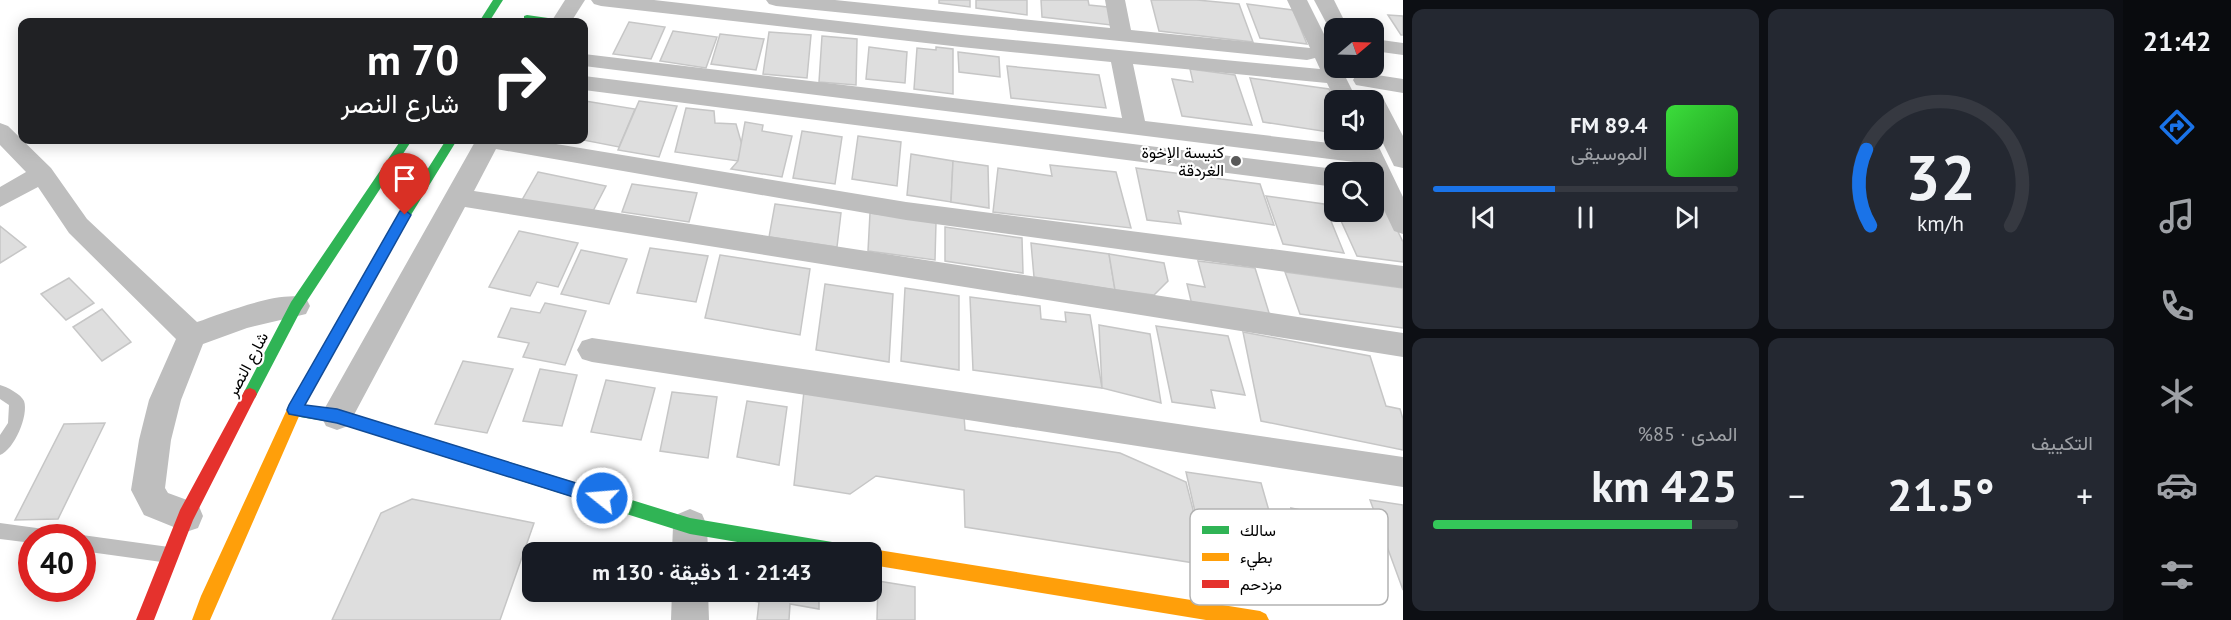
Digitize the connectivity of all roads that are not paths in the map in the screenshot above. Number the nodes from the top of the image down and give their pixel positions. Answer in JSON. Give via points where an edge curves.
{"nodes":[{"id":1,"x":498,"y":0,"type":"edge"},
{"id":2,"x":575,"y":0,"type":"edge"},
{"id":3,"x":601,"y":0,"type":"edge"},
{"id":4,"x":776,"y":0,"type":"edge"},
{"id":5,"x":1115,"y":0,"type":"edge"},
{"id":6,"x":1274,"y":0,"type":"edge"},
{"id":7,"x":1324,"y":0,"type":"edge"},
{"id":8,"x":1298,"y":1,"type":"edge"},
{"id":9,"x":487,"y":18,"type":"edge"},
{"id":10,"x":564,"y":18,"type":"edge"},
{"id":11,"x":1333,"y":18,"type":"edge"},
{"id":12,"x":961,"y":19,"type":"junction"},
{"id":13,"x":961,"y":41,"type":"junction"},
{"id":14,"x":1121,"y":45,"type":"junction"},
{"id":15,"x":1384,"y":46,"type":"edge"},
{"id":16,"x":1403,"y":49,"type":"edge"},
{"id":17,"x":1324,"y":56,"type":"joint"},
{"id":18,"x":588,"y":60,"type":"edge"},
{"id":19,"x":1324,"y":75,"type":"edge"},
{"id":20,"x":1375,"y":78,"type":"edge"},
{"id":21,"x":588,"y":84,"type":"edge"},
{"id":22,"x":1403,"y":86,"type":"edge"},
{"id":23,"x":890,"y":96,"type":"junction"},
{"id":24,"x":891,"y":122,"type":"junction"},
{"id":25,"x":1384,"y":125,"type":"edge"},
{"id":26,"x":1136,"y":126,"type":"junction"},
{"id":27,"x":0,"y":131,"type":"edge"},
{"id":28,"x":403,"y":144,"type":"edge"},
{"id":29,"x":449,"y":144,"type":"edge"},
{"id":30,"x":486,"y":144,"type":"edge"},
{"id":31,"x":512,"y":144,"type":"edge"},
{"id":32,"x":1324,"y":144,"type":"edge"},
{"id":33,"x":1403,"y":160,"type":"edge"},
{"id":34,"x":42,"y":174,"type":"junction"},
{"id":35,"x":1324,"y":177,"type":"edge"},
{"id":36,"x":1384,"y":192,"type":"edge"},
{"id":37,"x":457,"y":197,"type":"junction"},
{"id":38,"x":0,"y":198,"type":"edge"},
{"id":39,"x":1403,"y":224,"type":"edge"},
{"id":40,"x":1403,"y":277,"type":"edge"},
{"id":41,"x":296,"y":306,"type":"junction"},
{"id":42,"x":192,"y":336,"type":"junction"},
{"id":43,"x":1403,"y":345,"type":"edge"},
{"id":44,"x":592,"y":350,"type":"dead end"},
{"id":45,"x":0,"y":391,"type":"edge"},
{"id":46,"x":294,"y":410,"type":"junction"},
{"id":47,"x":337,"y":416,"type":"junction"},
{"id":48,"x":0,"y":448,"type":"edge"},
{"id":49,"x":1403,"y":472,"type":"edge"},
{"id":50,"x":186,"y":516,"type":"junction"},
{"id":51,"x":0,"y":531,"type":"edge"},
{"id":52,"x":18,"y":533,"type":"edge"},
{"id":53,"x":690,"y":539,"type":"edge"},
{"id":54,"x":726,"y":542,"type":"edge"},
{"id":55,"x":96,"y":545,"type":"edge"},
{"id":56,"x":171,"y":556,"type":"junction"},
{"id":57,"x":882,"y":559,"type":"edge"},
{"id":58,"x":690,"y":602,"type":"edge"},
{"id":59,"x":145,"y":620,"type":"edge"},
{"id":60,"x":201,"y":620,"type":"edge"},
{"id":61,"x":690,"y":620,"type":"edge"},
{"id":62,"x":1260,"y":620,"type":"edge"}],
"edges":[{"from":1,"to":9,"type":"main road"},
{"from":2,"to":10,"type":"street"},
{"from":3,"to":13,"type":"street"},
{"from":4,"to":12,"type":"street"},
{"from":5,"to":14,"type":"street"},
{"from":6,"to":8,"type":"street"},
{"from":7,"to":11,"type":"street"},
{"from":8,"to":17,"type":"street"},
{"from":12,"to":13,"type":"street"},
{"from":12,"to":14,"type":"street"},
{"from":13,"to":14,"type":"street"},
{"from":14,"to":17,"type":"street"},
{"from":14,"to":19,"type":"street"},
{"from":14,"to":26,"type":"street"},
{"from":15,"to":16,"type":"street"},
{"from":18,"to":23,"type":"street"},
{"from":20,"to":22,"type":"street"},
{"from":21,"to":24,"type":"street"},
{"from":23,"to":24,"type":"street"},
{"from":23,"to":26,"type":"street"},
{"from":24,"to":35,"type":"street"},
{"from":25,"to":33,"type":"street"},
{"from":26,"to":32,"type":"street"},
{"from":27,"to":34,"type":"street"},
{"from":28,"to":41,"type":"main road","name":"شارع النصر"},
{"from":29,"to":46,"type":"main road","via":[[393,233]]},
{"from":30,"to":37,"type":"street"},
{"from":31,"to":40,"type":"street","via":[[906,211]]},
{"from":34,"to":38,"type":"street"},
{"from":34,"to":42,"type":"street","via":[[78,226]]},
{"from":36,"to":39,"type":"street"},
{"from":37,"to":43,"type":"street"},
{"from":37,"to":47,"type":"street"},
{"from":41,"to":42,"type":"street","via":[[244,317]]},
{"from":41,"to":50,"type":"main road","name":"شارع النصر"},
{"from":42,"to":50,"type":"street","via":[[165,400],[148,490],[156,504]]},
{"from":44,"to":49,"type":"street"},
{"from":45,"to":48,"type":"lane","via":[[17,402],[15,424]]},
{"from":46,"to":47,"type":"main road"},
{"from":46,"to":60,"type":"main road"},
{"from":47,"to":53,"type":"main road"},
{"from":50,"to":56,"type":"main road","name":"شارع النصر"},
{"from":51,"to":52,"type":"lane"},
{"from":53,"to":54,"type":"main road"},
{"from":55,"to":56,"type":"lane"},
{"from":56,"to":59,"type":"main road","name":"شارع النصر"},
{"from":57,"to":62,"type":"main road"},
{"from":58,"to":61,"type":"street"}]}
